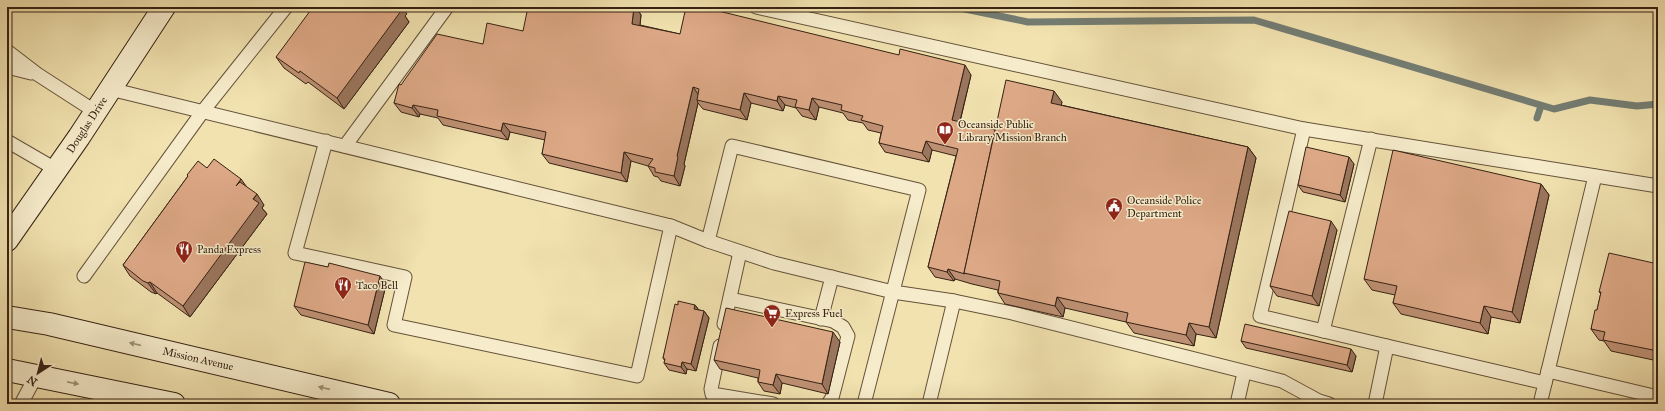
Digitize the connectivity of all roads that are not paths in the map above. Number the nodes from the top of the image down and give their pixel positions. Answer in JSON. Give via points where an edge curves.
{"nodes":[{"id":1,"x":164,"y":7,"type":"edge"},
{"id":2,"x":286,"y":7,"type":"edge"},
{"id":3,"x":447,"y":7,"type":"edge"},
{"id":4,"x":756,"y":7,"type":"edge"},
{"id":5,"x":7,"y":51,"type":"edge"},
{"id":6,"x":7,"y":67,"type":"edge"},
{"id":7,"x":37,"y":74,"type":"junction"},
{"id":8,"x":110,"y":89,"type":"junction"},
{"id":9,"x":202,"y":111,"type":"junction"},
{"id":10,"x":96,"y":112,"type":"junction"},
{"id":11,"x":1304,"y":129,"type":"junction"},
{"id":12,"x":1371,"y":139,"type":"junction"},
{"id":13,"x":7,"y":141,"type":"edge"},
{"id":14,"x":326,"y":141,"type":"junction"},
{"id":15,"x":346,"y":146,"type":"junction"},
{"id":16,"x":57,"y":170,"type":"junction"},
{"id":17,"x":1595,"y":176,"type":"junction"},
{"id":18,"x":1658,"y":186,"type":"edge"},
{"id":19,"x":671,"y":226,"type":"junction"},
{"id":20,"x":7,"y":240,"type":"edge"},
{"id":21,"x":708,"y":241,"type":"junction"},
{"id":22,"x":740,"y":252,"type":"junction"},
{"id":23,"x":84,"y":276,"type":"dead end"},
{"id":24,"x":832,"y":277,"type":"junction"},
{"id":25,"x":893,"y":292,"type":"junction"},
{"id":26,"x":730,"y":298,"type":"junction"},
{"id":27,"x":954,"y":302,"type":"junction"},
{"id":28,"x":7,"y":317,"type":"edge"},
{"id":29,"x":820,"y":318,"type":"junction"},
{"id":30,"x":1323,"y":331,"type":"junction"},
{"id":31,"x":1387,"y":346,"type":"junction"},
{"id":32,"x":7,"y":370,"type":"edge"},
{"id":33,"x":1244,"y":373,"type":"junction"},
{"id":34,"x":36,"y":376,"type":"junction"},
{"id":35,"x":1547,"y":377,"type":"junction"},
{"id":36,"x":1300,"y":398,"type":"edge"},
{"id":37,"x":1658,"y":398,"type":"edge"},
{"id":38,"x":21,"y":404,"type":"edge"},
{"id":39,"x":174,"y":404,"type":"edge"},
{"id":40,"x":389,"y":404,"type":"edge"},
{"id":41,"x":773,"y":404,"type":"edge"},
{"id":42,"x":828,"y":404,"type":"edge"},
{"id":43,"x":864,"y":404,"type":"edge"},
{"id":44,"x":929,"y":404,"type":"edge"},
{"id":45,"x":1237,"y":404,"type":"edge"},
{"id":46,"x":1329,"y":404,"type":"edge"},
{"id":47,"x":1375,"y":404,"type":"edge"},
{"id":48,"x":1540,"y":404,"type":"edge"}],
"edges":[{"from":1,"to":8,"type":"main road","name":"Douglas Drive"},
{"from":2,"to":9,"type":"lane"},
{"from":3,"to":15,"type":"lane"},
{"from":4,"to":11,"type":"lane"},
{"from":5,"to":7,"type":"lane"},
{"from":6,"to":7,"type":"lane"},
{"from":7,"to":10,"type":"lane"},
{"from":8,"to":9,"type":"lane"},
{"from":8,"to":10,"type":"main road","name":"Douglas Drive"},
{"from":9,"to":14,"type":"lane"},
{"from":9,"to":23,"type":"lane"},
{"from":10,"to":16,"type":"main road","name":"Douglas Drive"},
{"from":11,"to":12,"type":"lane"},
{"from":11,"to":30,"type":"lane","via":[[1260,316]]},
{"from":12,"to":17,"type":"lane"},
{"from":12,"to":30,"type":"lane"},
{"from":13,"to":16,"type":"lane"},
{"from":14,"to":15,"type":"lane"},
{"from":14,"to":19,"type":"lane","via":[[295,253],[405,277],[394,325],[637,376]]},
{"from":15,"to":19,"type":"lane"},
{"from":16,"to":20,"type":"main road","name":"Douglas Drive"},
{"from":17,"to":18,"type":"lane"},
{"from":17,"to":35,"type":"lane"},
{"from":19,"to":21,"type":"lane"},
{"from":21,"to":22,"type":"lane"},
{"from":21,"to":25,"type":"lane","via":[[732,146],[919,190]]},
{"from":22,"to":24,"type":"lane"},
{"from":22,"to":26,"type":"lane"},
{"from":24,"to":25,"type":"lane"},
{"from":24,"to":29,"type":"lane"},
{"from":25,"to":27,"type":"lane"},
{"from":25,"to":43,"type":"lane"},
{"from":26,"to":29,"type":"lane"},
{"from":26,"to":41,"type":"lane","via":[[712,394]]},
{"from":27,"to":33,"type":"lane","via":[[1012,313]]},
{"from":27,"to":44,"type":"lane"},
{"from":40,"to":28,"type":"main road","name":"Mission Avenue","one_way":true,"via":[[49,324]]},
{"from":29,"to":42,"type":"lane","via":[[843,327],[848,336],[832,398]]},
{"from":30,"to":31,"type":"lane"},
{"from":31,"to":35,"type":"lane"},
{"from":31,"to":47,"type":"lane"},
{"from":32,"to":34,"type":"main road"},
{"from":33,"to":36,"type":"lane","via":[[1282,381]]},
{"from":33,"to":45,"type":"lane"},
{"from":34,"to":38,"type":"lane"},
{"from":34,"to":39,"type":"main road","one_way":true},
{"from":35,"to":37,"type":"lane"},
{"from":35,"to":48,"type":"lane"},
{"from":36,"to":46,"type":"lane"}]}
